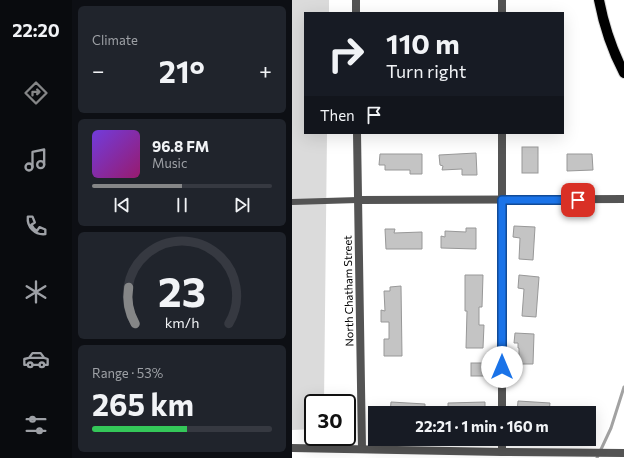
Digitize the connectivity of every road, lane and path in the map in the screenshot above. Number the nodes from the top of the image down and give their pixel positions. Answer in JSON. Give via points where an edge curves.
{"nodes":[{"id":1,"x":356,"y":0,"type":"edge"},
{"id":2,"x":502,"y":0,"type":"edge"},
{"id":3,"x":599,"y":0,"type":"edge"},
{"id":4,"x":356,"y":12,"type":"edge"},
{"id":5,"x":502,"y":12,"type":"edge"},
{"id":6,"x":624,"y":74,"type":"edge"},
{"id":7,"x":357,"y":134,"type":"edge"},
{"id":8,"x":502,"y":134,"type":"edge"},
{"id":9,"x":624,"y":199,"type":"edge"},
{"id":10,"x":358,"y":200,"type":"junction"},
{"id":11,"x":502,"y":200,"type":"junction"},
{"id":12,"x":292,"y":202,"type":"edge"},
{"id":13,"x":502,"y":406,"type":"edge"},
{"id":14,"x":502,"y":446,"type":"edge"},
{"id":15,"x":292,"y":448,"type":"edge"},
{"id":16,"x":350,"y":449,"type":"junction"},
{"id":17,"x":362,"y":449,"type":"junction"},
{"id":18,"x":502,"y":452,"type":"junction"},
{"id":19,"x":624,"y":453,"type":"edge"},
{"id":20,"x":350,"y":458,"type":"edge"}],
"edges":[{"from":1,"to":4,"type":"street"},
{"from":2,"to":5,"type":"street"},
{"from":3,"to":6,"type":"main road","via":[[609,38]]},
{"from":7,"to":10,"type":"street","name":"North Chatham Street"},
{"from":8,"to":11,"type":"street"},
{"from":9,"to":11,"type":"street"},
{"from":10,"to":11,"type":"street"},
{"from":10,"to":12,"type":"lane"},
{"from":10,"to":17,"type":"street","name":"North Chatham Street"},
{"from":11,"to":13,"type":"street"},
{"from":14,"to":18,"type":"street"},
{"from":15,"to":16,"type":"street"},
{"from":16,"to":17,"type":"street"},
{"from":16,"to":20,"type":"street"},
{"from":17,"to":18,"type":"street"},
{"from":18,"to":19,"type":"street"}]}
